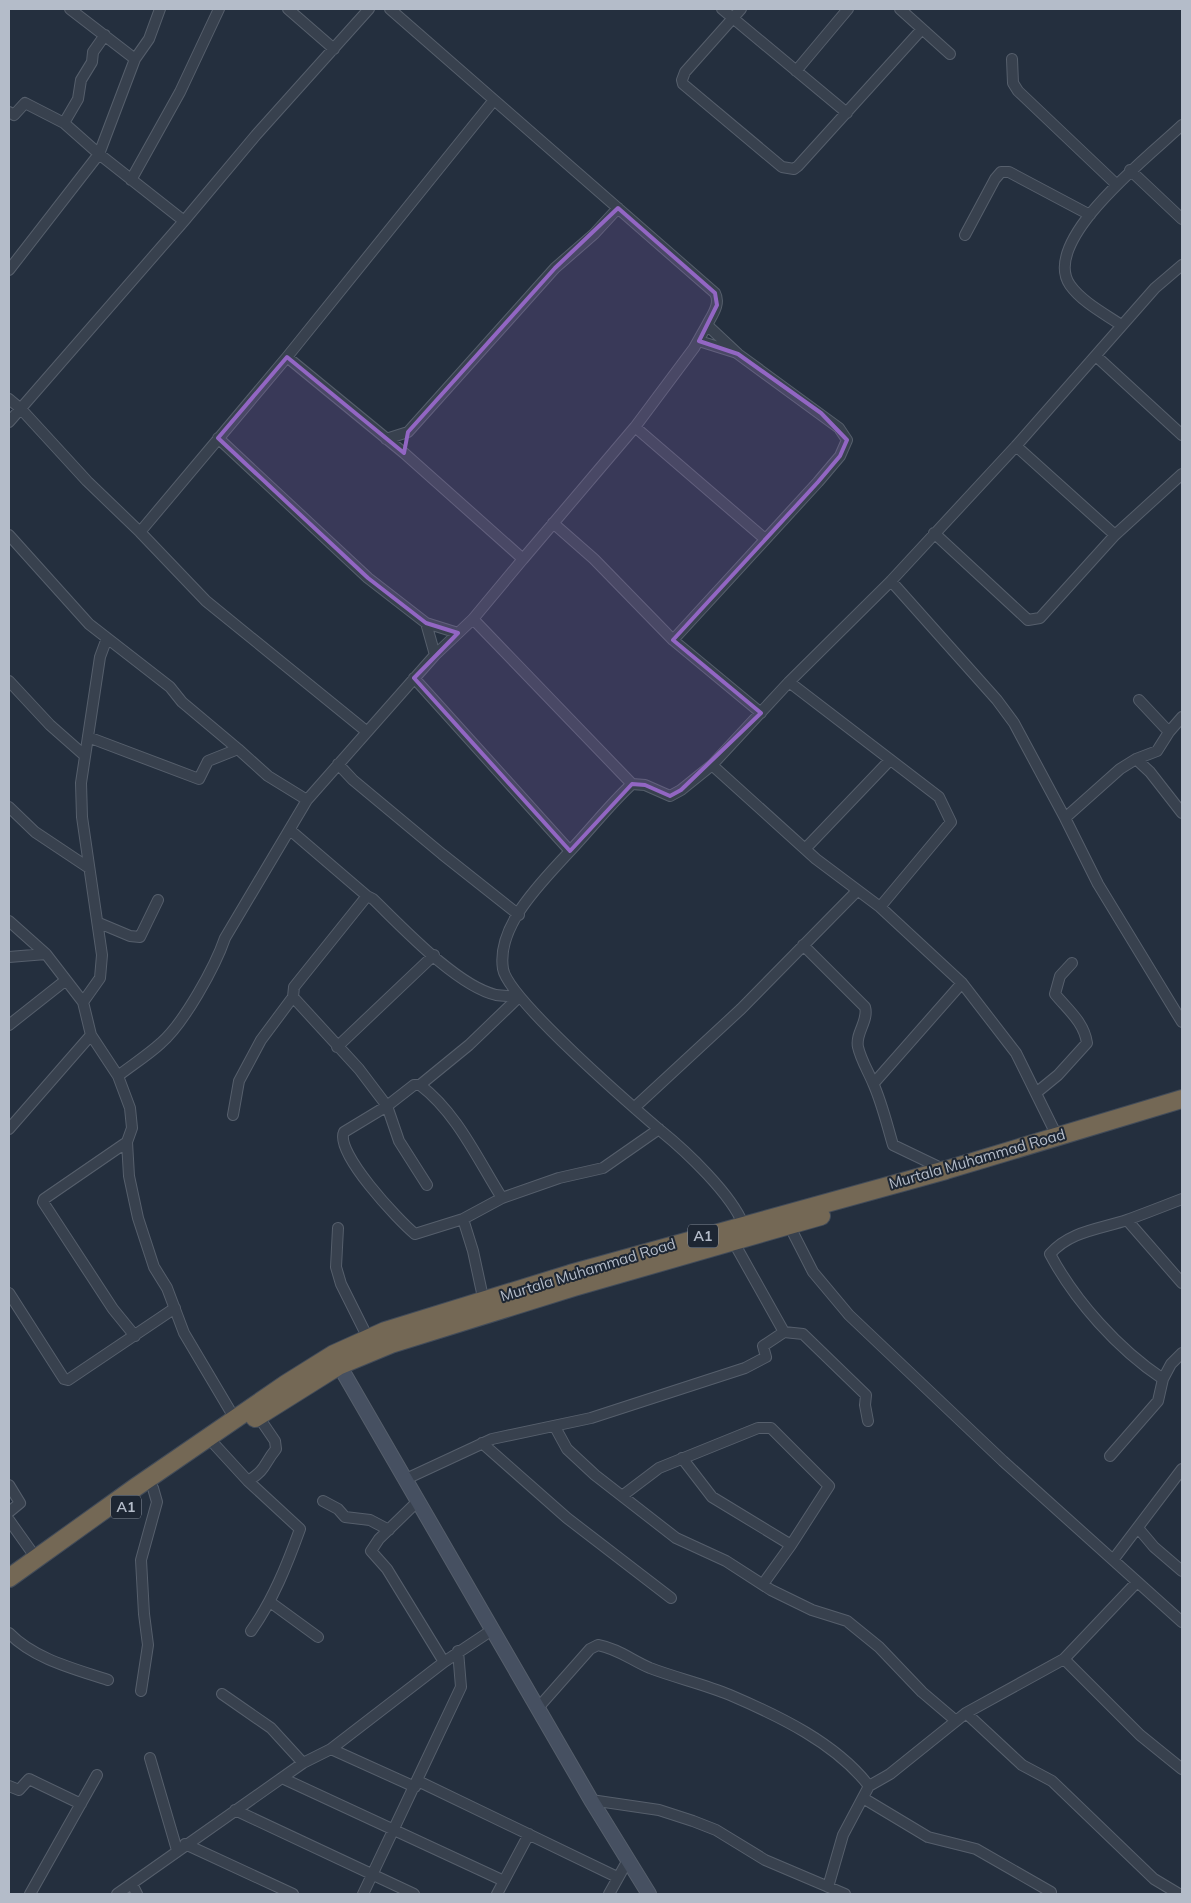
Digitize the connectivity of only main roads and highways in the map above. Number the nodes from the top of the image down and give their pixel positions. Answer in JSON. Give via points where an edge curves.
{"nodes":[{"id":1,"x":1182,"y":1099,"type":"edge"},
{"id":2,"x":1182,"y":1112,"type":"edge"},
{"id":3,"x":1024,"y":1152,"type":"junction"},
{"id":4,"x":672,"y":1251,"type":"junction"},
{"id":5,"x":572,"y":1280,"type":"junction"},
{"id":6,"x":336,"y":1360,"type":"junction"},
{"id":7,"x":245,"y":1419,"type":"junction"},
{"id":8,"x":9,"y":1578,"type":"edge"},
{"id":9,"x":9,"y":1591,"type":"edge"}],
"edges":[{"from":1,"to":3,"type":"highway","name":"Murtala Muhammad Road","number":"A1","via":[[1057,1136]]},
{"from":2,"to":3,"type":"highway","name":"Murtala Muhammad Road","number":"A1"},
{"from":3,"to":4,"type":"highway","name":"Murtala Muhammad Road","number":"A1","via":[[743,1224]]},
{"from":3,"to":4,"type":"highway","name":"Murtala Muhammad Road","number":"A1","via":[[733,1241]]},
{"from":4,"to":5,"type":"highway","name":"Murtala Muhammad Road","number":"A1"},
{"from":5,"to":6,"type":"highway","name":"Murtala Muhammad Road","number":"A1","via":[[391,1344]]},
{"from":5,"to":6,"type":"highway","name":"Murtala Muhammad Road","number":"A1","via":[[484,1302],[368,1338]]},
{"from":6,"to":7,"type":"highway","name":"Murtala Muhammad Road","number":"A1"},
{"from":7,"to":8,"type":"highway","number":"A1"},
{"from":7,"to":9,"type":"highway","number":"A1","via":[[215,1445]]}]}
